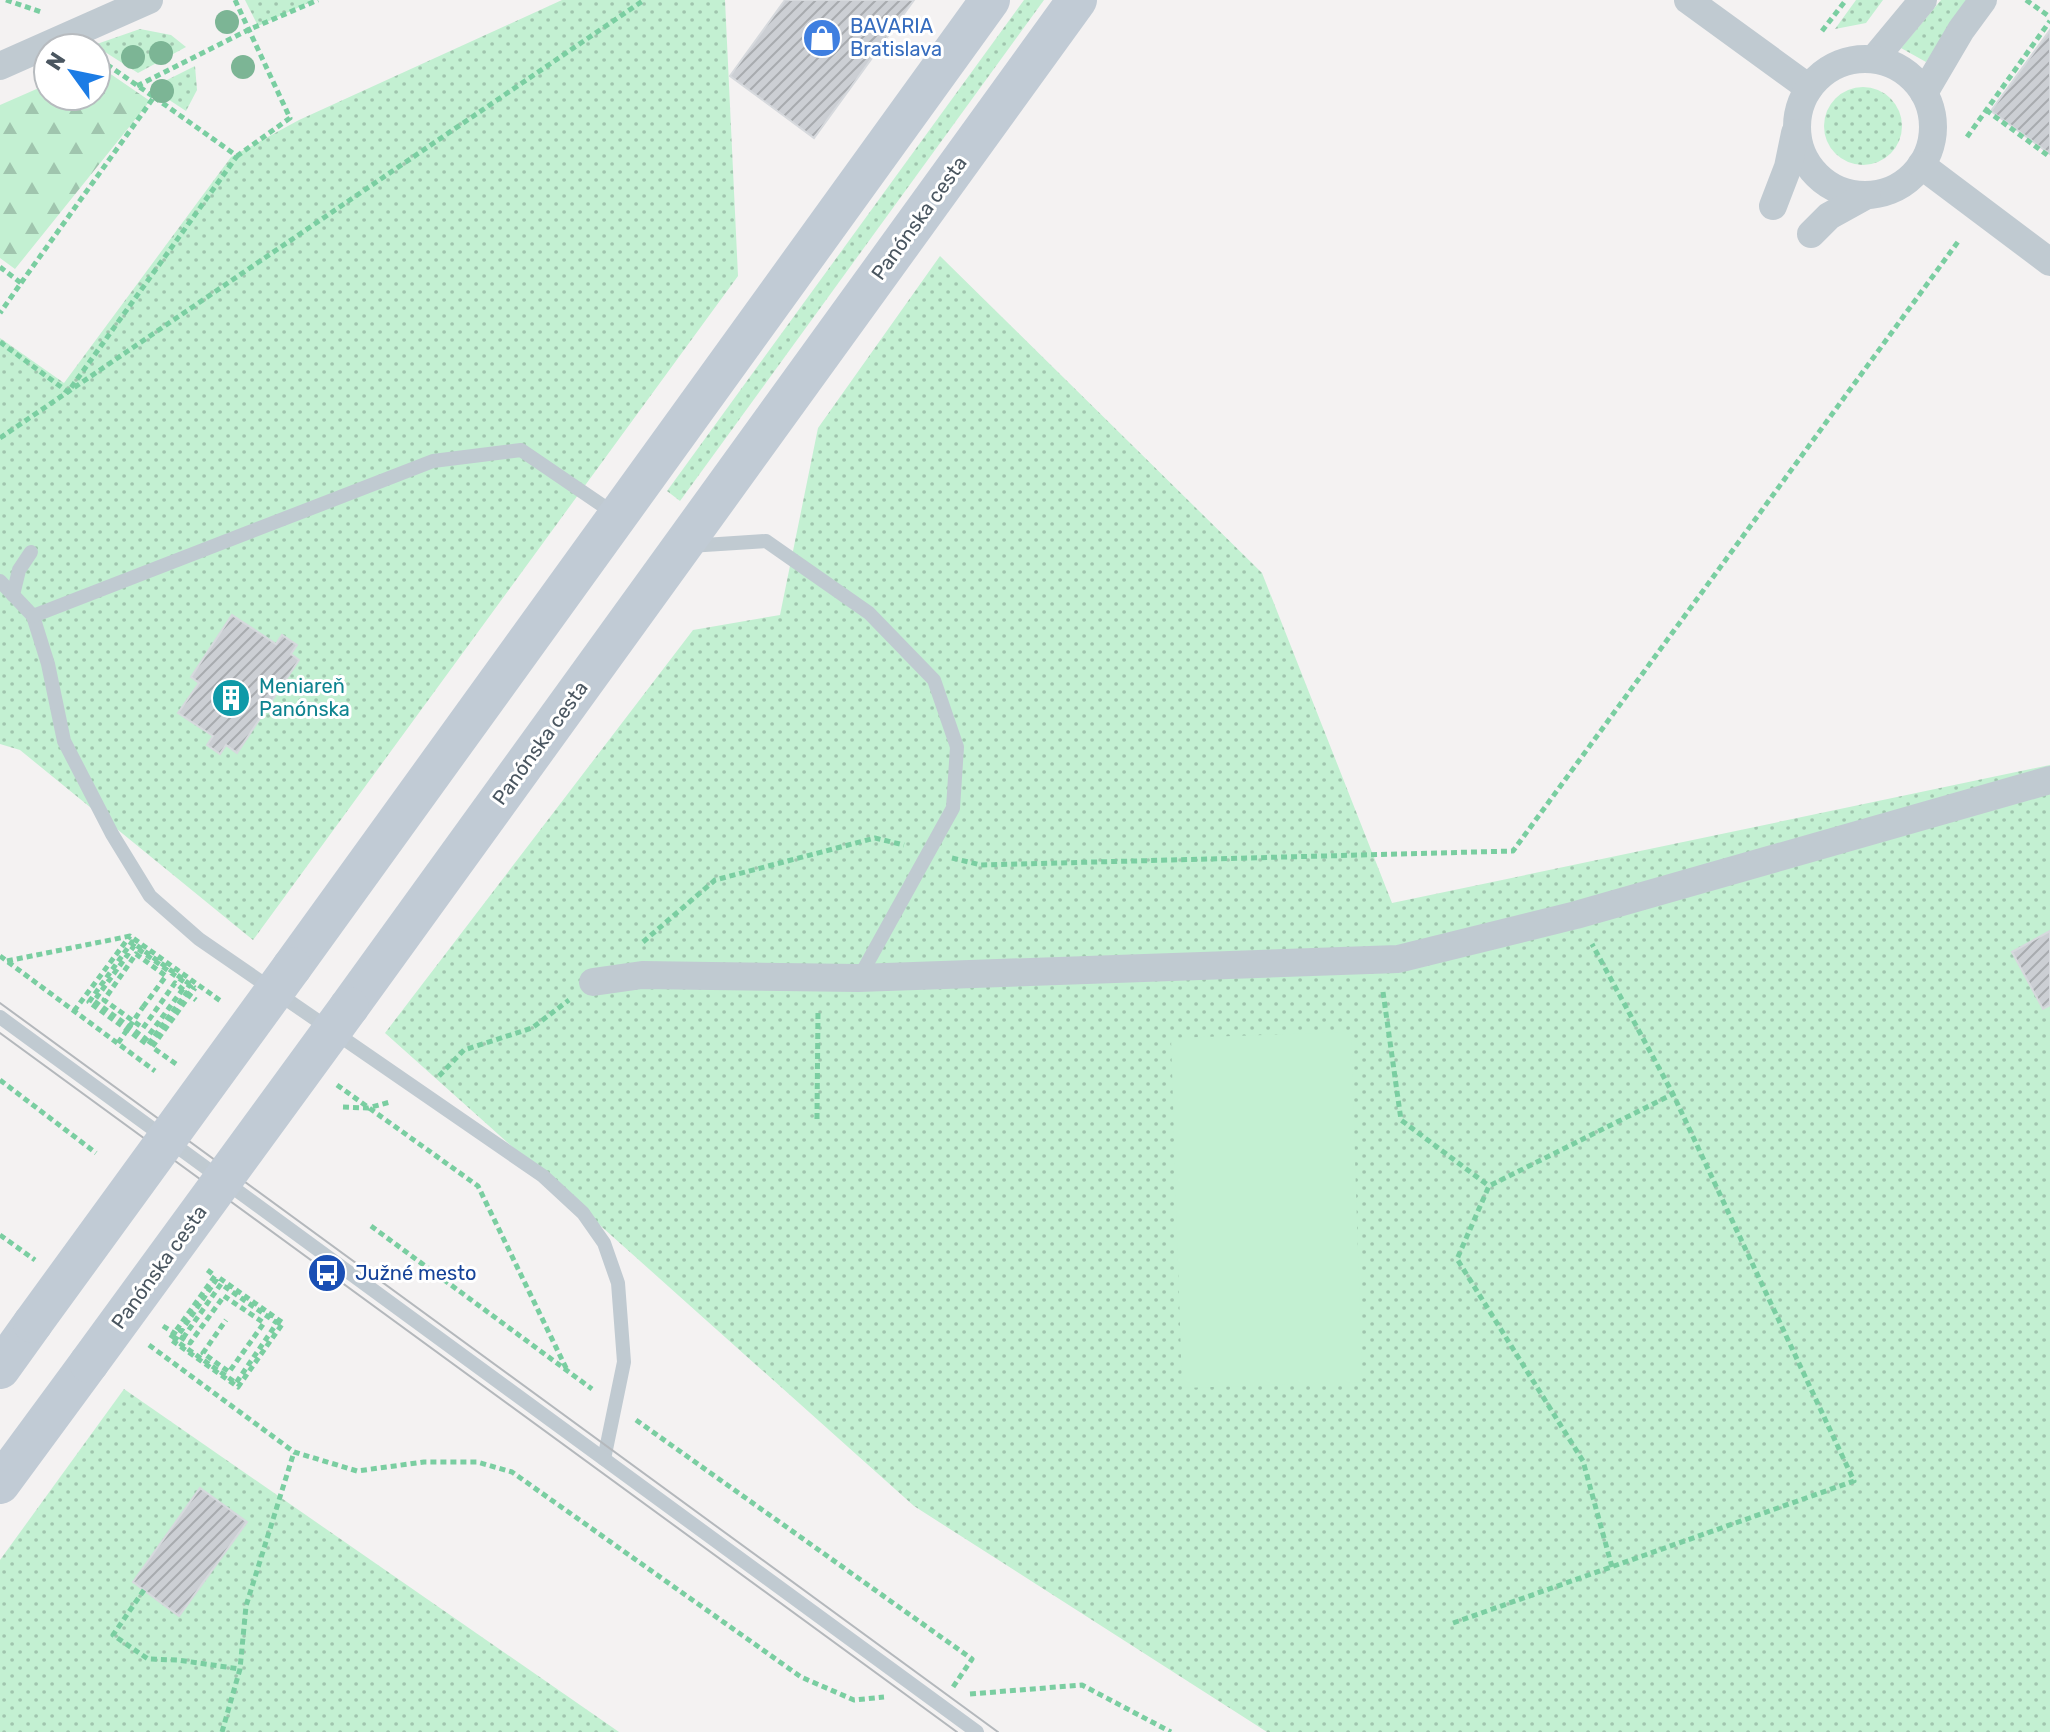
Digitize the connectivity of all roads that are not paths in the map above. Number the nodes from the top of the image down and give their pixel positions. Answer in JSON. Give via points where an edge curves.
{"nodes":[{"id":1,"x":149,"y":0,"type":"edge"},
{"id":2,"x":990,"y":0,"type":"edge"},
{"id":3,"x":1077,"y":0,"type":"edge"},
{"id":4,"x":1688,"y":0,"type":"edge"},
{"id":5,"x":1923,"y":0,"type":"edge"},
{"id":6,"x":1983,"y":0,"type":"edge"},
{"id":7,"x":1874,"y":59,"type":"junction"},
{"id":8,"x":0,"y":66,"type":"edge"},
{"id":9,"x":1809,"y":88,"type":"junction"},
{"id":10,"x":1924,"y":93,"type":"junction"},
{"id":11,"x":1796,"y":128,"type":"junction"},
{"id":12,"x":1921,"y":165,"type":"junction"},
{"id":13,"x":1867,"y":195,"type":"junction"},
{"id":14,"x":1773,"y":206,"type":"dead end"},
{"id":15,"x":1811,"y":234,"type":"dead end"},
{"id":16,"x":2050,"y":262,"type":"edge"},
{"id":17,"x":616,"y":515,"type":"junction"},
{"id":18,"x":682,"y":547,"type":"junction"},
{"id":19,"x":31,"y":552,"type":"dead end"},
{"id":20,"x":0,"y":581,"type":"edge"},
{"id":21,"x":13,"y":595,"type":"junction"},
{"id":22,"x":33,"y":616,"type":"junction"},
{"id":23,"x":2050,"y":780,"type":"edge"},
{"id":24,"x":858,"y":978,"type":"junction"},
{"id":25,"x":593,"y":982,"type":"road end"},
{"id":26,"x":0,"y":1017,"type":"edge"},
{"id":27,"x":0,"y":1369,"type":"edge"},
{"id":28,"x":604,"y":1459,"type":"junction"},
{"id":29,"x":0,"y":1484,"type":"edge"},
{"id":30,"x":977,"y":1732,"type":"edge"}],
"edges":[{"from":1,"to":8,"type":"street"},
{"from":2,"to":17,"type":"main road"},
{"from":3,"to":18,"type":"main road","name":"Panónska cesta"},
{"from":4,"to":9,"type":"street"},
{"from":5,"to":7,"type":"street"},
{"from":6,"to":10,"type":"street"},
{"from":7,"to":9,"type":"street","via":[[1838,64]]},
{"from":7,"to":10,"type":"street","via":[[1908,74]]},
{"from":9,"to":11,"type":"street"},
{"from":10,"to":12,"type":"street","via":[[1933,126]]},
{"from":11,"to":13,"type":"street","via":[[1810,169],[1826,184]]},
{"from":11,"to":14,"type":"street"},
{"from":12,"to":13,"type":"street","via":[[1907,181]]},
{"from":12,"to":16,"type":"street"},
{"from":13,"to":15,"type":"street","via":[[1829,216]]},
{"from":17,"to":22,"type":"lane","via":[[521,450],[433,461]]},
{"from":17,"to":27,"type":"main road","bridge":true},
{"from":18,"to":24,"type":"lane","via":[[766,541],[869,613],[934,680],[957,747],[953,808]]},
{"from":18,"to":29,"type":"main road","name":"Panónska cesta","bridge":true},
{"from":19,"to":21,"type":"lane","via":[[19,570]]},
{"from":20,"to":21,"type":"lane"},
{"from":21,"to":22,"type":"lane"},
{"from":22,"to":28,"type":"lane","via":[[64,741],[150,896],[199,939],[543,1176],[583,1213],[604,1243],[618,1283],[624,1362]]},
{"from":23,"to":24,"type":"street","via":[[1576,915],[1398,959]]},
{"from":24,"to":25,"type":"street","via":[[642,975]]},
{"from":26,"to":28,"type":"lane"},
{"from":28,"to":30,"type":"lane"}]}
